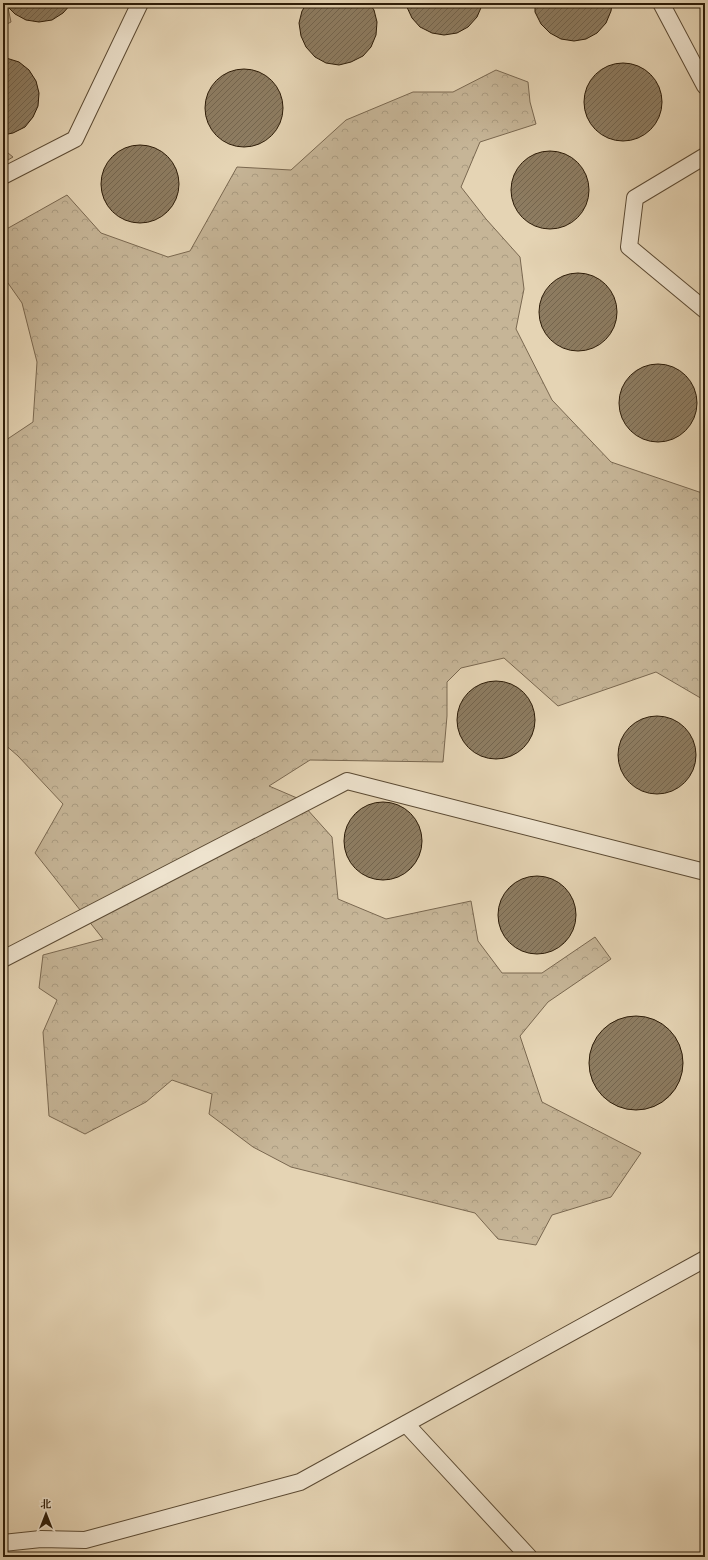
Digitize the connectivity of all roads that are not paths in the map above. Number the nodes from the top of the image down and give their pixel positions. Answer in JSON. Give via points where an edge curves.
{"nodes":[{"id":1,"x":140,"y":3,"type":"edge"},
{"id":2,"x":661,"y":3,"type":"edge"},
{"id":3,"x":705,"y":86,"type":"edge"},
{"id":4,"x":705,"y":156,"type":"edge"},
{"id":5,"x":3,"y":176,"type":"edge"},
{"id":6,"x":705,"y":310,"type":"edge"},
{"id":7,"x":705,"y":872,"type":"edge"},
{"id":8,"x":3,"y":959,"type":"edge"},
{"id":9,"x":705,"y":1259,"type":"edge"},
{"id":10,"x":406,"y":1424,"type":"junction"},
{"id":11,"x":3,"y":1543,"type":"edge"},
{"id":12,"x":529,"y":1557,"type":"edge"}],
"edges":[{"from":1,"to":5,"type":"lane","via":[[75,139]]},
{"from":2,"to":3,"type":"lane"},
{"from":4,"to":6,"type":"lane","via":[[635,198],[629,247]]},
{"from":7,"to":8,"type":"lane","via":[[347,781]]},
{"from":9,"to":10,"type":"lane"},
{"from":10,"to":11,"type":"lane","via":[[300,1482],[84,1540],[42,1539]]},
{"from":10,"to":12,"type":"lane"}]}
